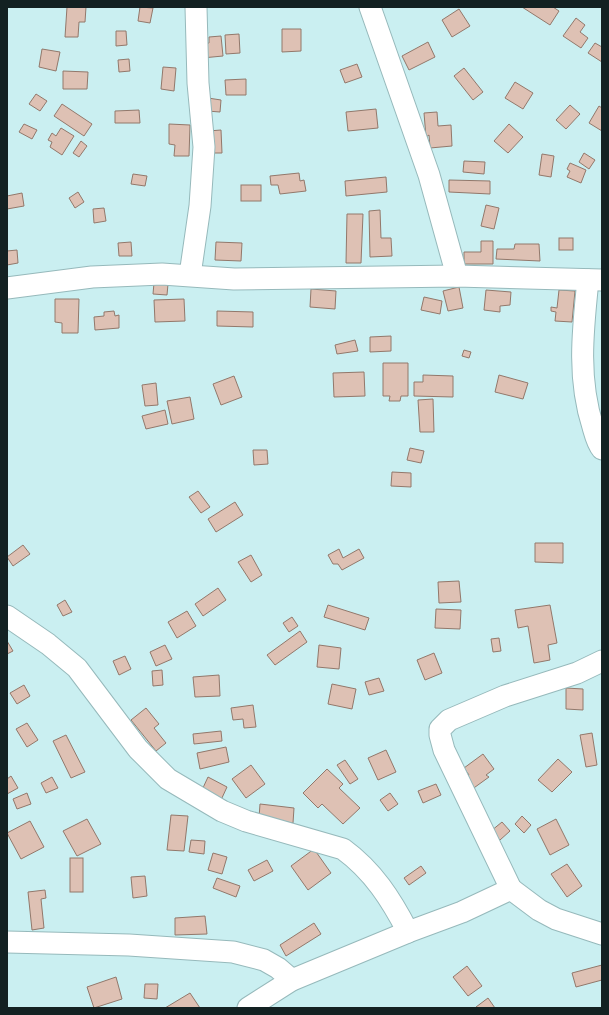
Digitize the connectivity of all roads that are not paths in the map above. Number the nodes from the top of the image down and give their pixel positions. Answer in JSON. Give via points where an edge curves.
{"nodes":[{"id":1,"x":196,"y":7,"type":"edge"},
{"id":2,"x":370,"y":7,"type":"edge"},
{"id":3,"x":190,"y":275,"type":"junction"},
{"id":4,"x":458,"y":276,"type":"junction"},
{"id":5,"x":595,"y":280,"type":"edge"},
{"id":6,"x":7,"y":288,"type":"edge"},
{"id":7,"x":602,"y":450,"type":"edge"},
{"id":8,"x":7,"y":616,"type":"edge"},
{"id":9,"x":602,"y":661,"type":"edge"},
{"id":10,"x":511,"y":889,"type":"junction"},
{"id":11,"x":408,"y":932,"type":"junction"},
{"id":12,"x":602,"y":934,"type":"edge"},
{"id":13,"x":7,"y":942,"type":"edge"},
{"id":14,"x":292,"y":980,"type":"junction"},
{"id":15,"x":248,"y":1008,"type":"edge"}],
"edges":[{"from":1,"to":3,"type":"street","via":[[198,83],[204,147],[200,206]]},
{"from":2,"to":4,"type":"street","via":[[428,175]]},
{"from":3,"to":4,"type":"street","via":[[234,279]]},
{"from":3,"to":6,"type":"street","via":[[92,277]]},
{"from":4,"to":5,"type":"street"},
{"from":5,"to":7,"type":"street","via":[[582,349],[584,392]]},
{"from":8,"to":11,"type":"street","via":[[77,668],[138,749],[168,779],[222,811],[246,821],[343,849],[374,877],[394,904]]},
{"from":9,"to":10,"type":"street","via":[[577,673],[505,696],[449,720],[440,729],[444,750]]},
{"from":10,"to":11,"type":"street","via":[[462,912]]},
{"from":10,"to":12,"type":"street","via":[[556,919]]},
{"from":11,"to":14,"type":"street"},
{"from":13,"to":14,"type":"street","via":[[129,945],[233,952],[264,960]]},
{"from":14,"to":15,"type":"street"}]}
